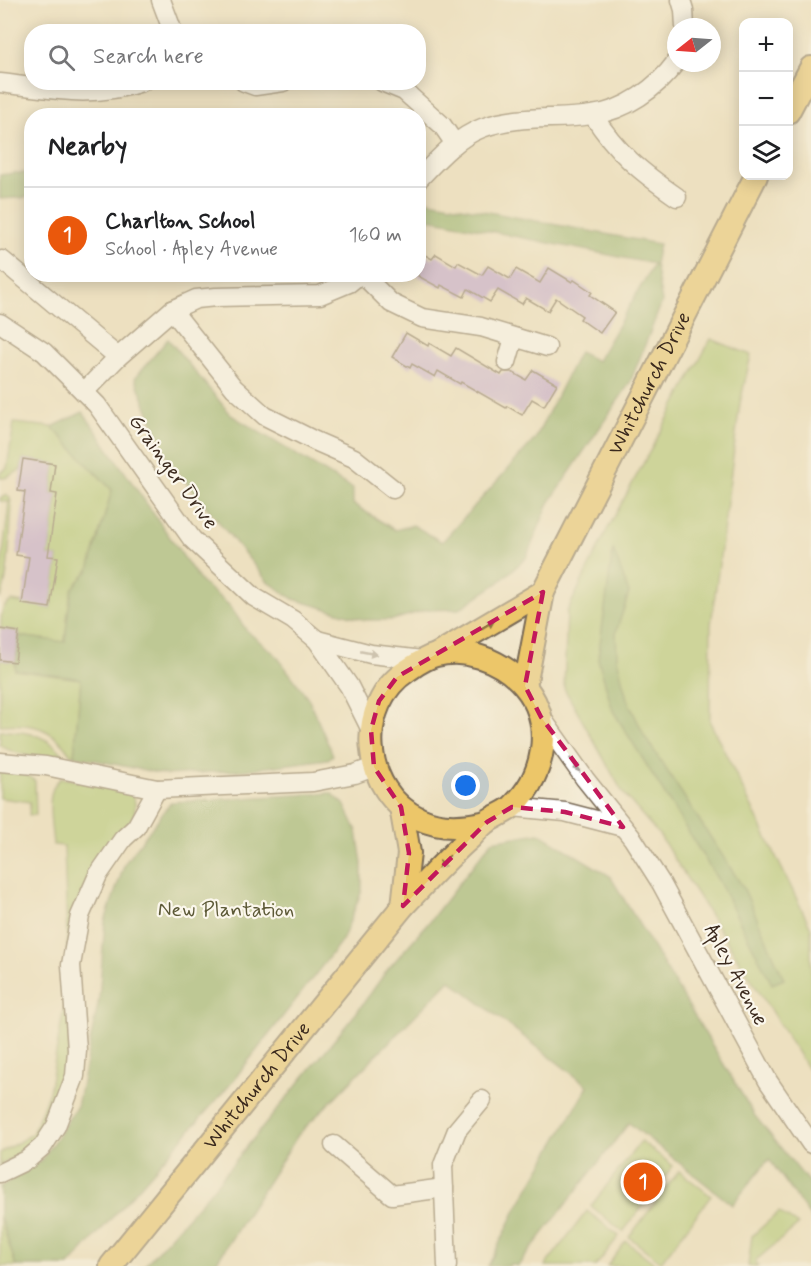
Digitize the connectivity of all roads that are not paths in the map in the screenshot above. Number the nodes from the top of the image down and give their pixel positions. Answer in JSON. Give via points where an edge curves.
{"nodes":[{"id":1,"x":161,"y":0,"type":"edge"},
{"id":2,"x":681,"y":0,"type":"edge"},
{"id":3,"x":684,"y":18,"type":"edge"},
{"id":4,"x":170,"y":24,"type":"edge"},
{"id":5,"x":811,"y":68,"type":"edge"},
{"id":6,"x":669,"y":72,"type":"edge"},
{"id":7,"x":0,"y":83,"type":"edge"},
{"id":8,"x":24,"y":86,"type":"edge"},
{"id":9,"x":60,"y":90,"type":"edge"},
{"id":10,"x":119,"y":90,"type":"edge"},
{"id":11,"x":402,"y":90,"type":"edge"},
{"id":12,"x":793,"y":104,"type":"edge"},
{"id":13,"x":423,"y":108,"type":"edge"},
{"id":14,"x":426,"y":111,"type":"edge"},
{"id":15,"x":593,"y":115,"type":"junction"},
{"id":16,"x":454,"y":144,"type":"junction"},
{"id":17,"x":426,"y":171,"type":"edge"},
{"id":18,"x":754,"y":180,"type":"edge"},
{"id":19,"x":677,"y":197,"type":"dead end"},
{"id":20,"x":2,"y":260,"type":"dead end"},
{"id":21,"x":24,"y":278,"type":"edge"},
{"id":22,"x":28,"y":282,"type":"edge"},
{"id":23,"x":350,"y":282,"type":"edge"},
{"id":24,"x":369,"y":282,"type":"edge"},
{"id":25,"x":172,"y":310,"type":"junction"},
{"id":26,"x":0,"y":324,"type":"edge"},
{"id":27,"x":514,"y":338,"type":"junction"},
{"id":28,"x":547,"y":348,"type":"dead end"},
{"id":29,"x":118,"y":357,"type":"junction"},
{"id":30,"x":507,"y":362,"type":"dead end"},
{"id":31,"x":84,"y":392,"type":"junction"},
{"id":32,"x":393,"y":489,"type":"dead end"},
{"id":33,"x":543,"y":592,"type":"junction"},
{"id":34,"x":317,"y":640,"type":"junction"},
{"id":35,"x":430,"y":658,"type":"junction"},
{"id":36,"x":525,"y":686,"type":"junction"},
{"id":37,"x":541,"y":717,"type":"junction"},
{"id":38,"x":371,"y":730,"type":"junction"},
{"id":39,"x":0,"y":762,"type":"edge"},
{"id":40,"x":375,"y":767,"type":"junction"},
{"id":41,"x":158,"y":789,"type":"junction"},
{"id":42,"x":401,"y":807,"type":"junction"},
{"id":43,"x":512,"y":807,"type":"junction"},
{"id":44,"x":487,"y":822,"type":"junction"},
{"id":45,"x":623,"y":827,"type":"junction"},
{"id":46,"x":403,"y":906,"type":"junction"},
{"id":47,"x":482,"y":1100,"type":"dead end"},
{"id":48,"x":811,"y":1144,"type":"edge"},
{"id":49,"x":334,"y":1145,"type":"dead end"},
{"id":50,"x":0,"y":1173,"type":"edge"},
{"id":51,"x":444,"y":1188,"type":"junction"},
{"id":52,"x":111,"y":1266,"type":"edge"},
{"id":53,"x":447,"y":1266,"type":"edge"}],
"edges":[{"from":1,"to":4,"type":"street"},
{"from":2,"to":3,"type":"street"},
{"from":5,"to":12,"type":"main road"},
{"from":6,"to":15,"type":"street","via":[[624,105]]},
{"from":7,"to":8,"type":"street"},
{"from":9,"to":10,"type":"street"},
{"from":11,"to":13,"type":"street"},
{"from":14,"to":16,"type":"street","via":[[442,125]]},
{"from":15,"to":16,"type":"street","via":[[513,119],[481,128]]},
{"from":15,"to":19,"type":"street","via":[[620,153]]},
{"from":16,"to":17,"type":"street"},
{"from":18,"to":33,"type":"main road","name":"Whitchurch Drive"},
{"from":20,"to":21,"type":"street"},
{"from":22,"to":29,"type":"street"},
{"from":23,"to":25,"type":"street","via":[[320,295],[196,299]]},
{"from":24,"to":27,"type":"street","via":[[391,303],[422,318],[481,327]]},
{"from":25,"to":29,"type":"street"},
{"from":25,"to":32,"type":"street","via":[[234,388],[266,416],[354,458]]},
{"from":26,"to":31,"type":"street","name":"Grainger Drive","via":[[44,352]]},
{"from":27,"to":28,"type":"street"},
{"from":27,"to":30,"type":"street"},
{"from":29,"to":31,"type":"street"},
{"from":31,"to":34,"type":"street","name":"Grainger Drive","via":[[192,539],[254,597]]},
{"from":35,"to":33,"type":"main road","name":"Whitchurch Drive","one_way":true},
{"from":33,"to":36,"type":"main road","name":"Whitchurch Drive"},
{"from":34,"to":35,"type":"street","name":"Grainger Drive","one_way":true,"via":[[371,654]]},
{"from":34,"to":38,"type":"street","name":"Grainger Drive","via":[[349,686]]},
{"from":35,"to":36,"type":"main road","name":"Whitchurch Drive","via":[[456,653],[476,655],[503,667]]},
{"from":35,"to":38,"type":"main road","name":"Whitchurch Drive","via":[[397,677],[379,701]]},
{"from":36,"to":37,"type":"main road","name":"Whitchurch Drive"},
{"from":37,"to":43,"type":"main road","name":"Whitchurch Drive","via":[[543,742],[539,766],[528,789]]},
{"from":37,"to":45,"type":"street","name":"Apley Avenue","one_way":true},
{"from":38,"to":40,"type":"main road","name":"Whitchurch Drive","via":[[370,749]]},
{"from":39,"to":41,"type":"street","via":[[46,765]]},
{"from":40,"to":41,"type":"street","via":[[313,782]]},
{"from":40,"to":42,"type":"main road","name":"Whitchurch Drive","via":[[385,789]]},
{"from":41,"to":50,"type":"street","via":[[136,827],[98,875],[80,916],[71,965],[75,1076],[56,1126],[43,1146],[27,1160]]},
{"from":42,"to":44,"type":"main road","name":"Whitchurch Drive","via":[[420,819],[442,825]]},
{"from":42,"to":46,"type":"main road","name":"Whitchurch Drive","via":[[409,854]]},
{"from":43,"to":44,"type":"main road","name":"Whitchurch Drive"},
{"from":43,"to":45,"type":"street","via":[[565,812]]},
{"from":44,"to":46,"type":"main road","name":"Whitchurch Drive","one_way":true},
{"from":45,"to":48,"type":"street","name":"Apley Avenue","via":[[661,883],[768,1081]]},
{"from":46,"to":52,"type":"main road","name":"Whitchurch Drive"},
{"from":47,"to":51,"type":"street","via":[[457,1130],[443,1165]]},
{"from":49,"to":51,"type":"street","via":[[392,1195]]},
{"from":51,"to":53,"type":"street"}]}
